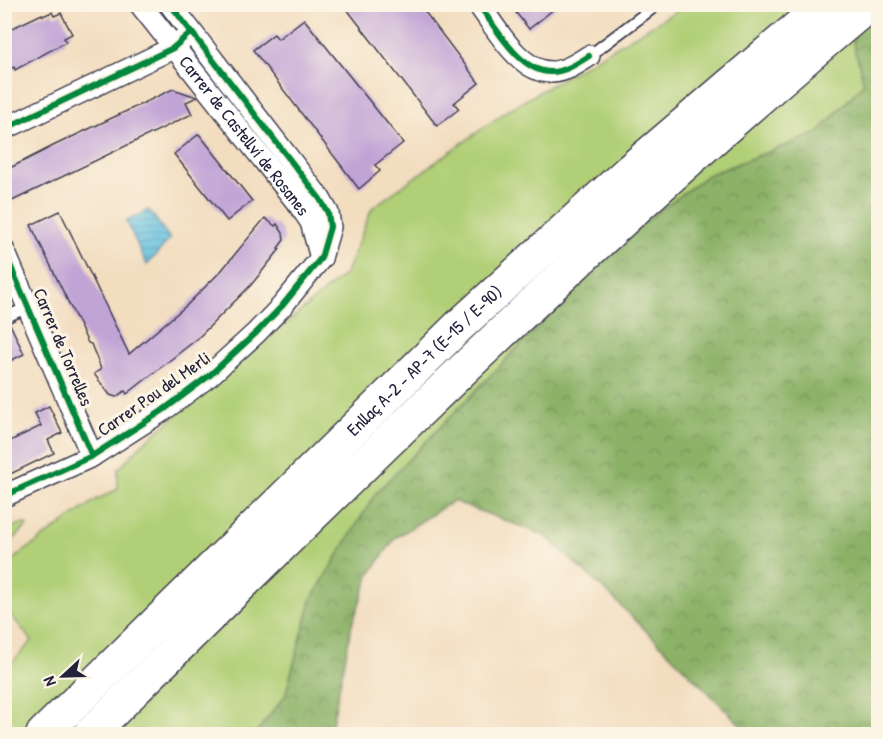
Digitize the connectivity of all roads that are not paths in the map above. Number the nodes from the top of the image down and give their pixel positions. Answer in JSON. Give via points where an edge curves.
{"nodes":[{"id":1,"x":140,"y":4,"type":"edge"},
{"id":2,"x":170,"y":4,"type":"edge"},
{"id":3,"x":478,"y":4,"type":"edge"},
{"id":4,"x":658,"y":4,"type":"edge"},
{"id":5,"x":870,"y":4,"type":"edge"},
{"id":6,"x":821,"y":21,"type":"edge"},
{"id":7,"x":191,"y":32,"type":"junction"},
{"id":8,"x":173,"y":48,"type":"junction"},
{"id":9,"x":589,"y":56,"type":"joint"},
{"id":10,"x":4,"y":129,"type":"edge"},
{"id":11,"x":4,"y":251,"type":"edge"},
{"id":12,"x":321,"y":258,"type":"junction"},
{"id":13,"x":30,"y":306,"type":"junction"},
{"id":14,"x":4,"y":318,"type":"edge"},
{"id":15,"x":92,"y":456,"type":"junction"},
{"id":16,"x":4,"y":496,"type":"edge"},
{"id":17,"x":65,"y":711,"type":"junction"},
{"id":18,"x":35,"y":735,"type":"edge"},
{"id":19,"x":43,"y":735,"type":"edge"},
{"id":20,"x":90,"y":735,"type":"edge"}],
"edges":[{"from":1,"to":8,"type":"street","name":"Carrer de Castellví de Rosanes"},
{"from":2,"to":7,"type":"street","name":"Carrer de Castellví de Rosanes"},
{"from":3,"to":9,"type":"street","via":[[521,61],[536,69],[552,72],[570,68]]},
{"from":4,"to":9,"type":"lane"},
{"from":5,"to":6,"type":"highway","name":"Enllaç A-2 - AP-7 (E-15 / E-90)"},
{"from":6,"to":17,"type":"highway","name":"Enllaç A-2 - AP-7 (E-15 / E-90)","via":[[629,171],[459,326]]},
{"from":6,"to":20,"type":"highway","name":"Enllaç A-2 - AP-7 (E-15 / E-90)","via":[[710,142],[562,275],[359,468]]},
{"from":7,"to":8,"type":"street"},
{"from":7,"to":12,"type":"street","name":"Carrer de Castellví de Rosanes","via":[[320,199],[330,227]]},
{"from":8,"to":10,"type":"street"},
{"from":8,"to":12,"type":"street","name":"Carrer de Castellví de Rosanes","via":[[300,206],[311,222]]},
{"from":11,"to":13,"type":"street","name":"Carrer de Torrelles"},
{"from":12,"to":15,"type":"street","name":"Carrer Pou del Merli","via":[[282,306],[210,375]]},
{"from":13,"to":14,"type":"lane"},
{"from":13,"to":15,"type":"street","name":"Carrer de Torrelles"},
{"from":15,"to":16,"type":"street","name":"Carrer Pou del Merli"},
{"from":17,"to":18,"type":"highway"},
{"from":17,"to":19,"type":"highway","name":"Enllaç A-2 - AP-7 (E-15 / E-90)"}]}
